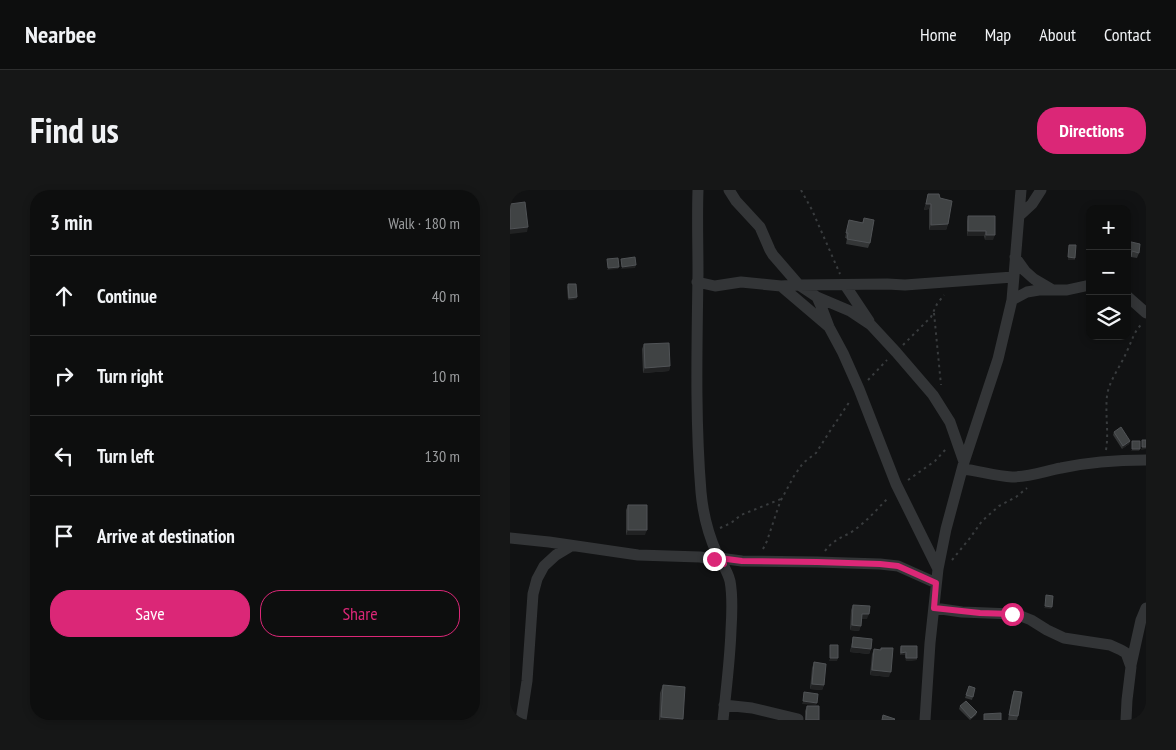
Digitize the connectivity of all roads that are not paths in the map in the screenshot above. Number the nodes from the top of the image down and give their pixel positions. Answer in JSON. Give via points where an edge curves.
{"nodes":[{"id":1,"x":698,"y":190,"type":"edge"},
{"id":2,"x":729,"y":190,"type":"edge"},
{"id":3,"x":1021,"y":190,"type":"edge"},
{"id":4,"x":1041,"y":190,"type":"edge"},
{"id":5,"x":1019,"y":216,"type":"junction"},
{"id":6,"x":1015,"y":257,"type":"junction"},
{"id":7,"x":1013,"y":277,"type":"junction"},
{"id":8,"x":698,"y":282,"type":"junction"},
{"id":9,"x":799,"y":285,"type":"junction"},
{"id":10,"x":845,"y":285,"type":"junction"},
{"id":11,"x":781,"y":286,"type":"junction"},
{"id":12,"x":1086,"y":286,"type":"edge"},
{"id":13,"x":1052,"y":290,"type":"junction"},
{"id":14,"x":817,"y":297,"type":"junction"},
{"id":15,"x":1012,"y":300,"type":"junction"},
{"id":16,"x":1131,"y":300,"type":"edge"},
{"id":17,"x":1146,"y":313,"type":"edge"},
{"id":18,"x":871,"y":324,"type":"junction"},
{"id":19,"x":829,"y":327,"type":"junction"},
{"id":20,"x":1146,"y":460,"type":"edge"},
{"id":21,"x":963,"y":465,"type":"junction"},
{"id":22,"x":510,"y":530,"type":"edge"},
{"id":23,"x":510,"y":538,"type":"edge"},
{"id":24,"x":525,"y":539,"type":"junction"},
{"id":25,"x":571,"y":546,"type":"junction"},
{"id":26,"x":721,"y":561,"type":"junction"},
{"id":27,"x":937,"y":576,"type":"junction"},
{"id":28,"x":934,"y":608,"type":"junction"},
{"id":29,"x":1146,"y":608,"type":"edge"},
{"id":30,"x":1140,"y":644,"type":"edge"},
{"id":31,"x":1131,"y":667,"type":"junction"},
{"id":32,"x":724,"y":705,"type":"junction"},
{"id":33,"x":798,"y":719,"type":"edge"},
{"id":34,"x":521,"y":720,"type":"edge"},
{"id":35,"x":723,"y":720,"type":"edge"},
{"id":36,"x":925,"y":720,"type":"edge"},
{"id":37,"x":1126,"y":720,"type":"edge"}],
"edges":[{"from":1,"to":8,"type":"street"},
{"from":2,"to":9,"type":"street","via":[[760,227],[771,252]]},
{"from":3,"to":5,"type":"street"},
{"from":4,"to":5,"type":"street"},
{"from":5,"to":6,"type":"street"},
{"from":6,"to":7,"type":"street"},
{"from":6,"to":13,"type":"street","via":[[1025,271]]},
{"from":7,"to":10,"type":"street","via":[[905,285]]},
{"from":7,"to":15,"type":"street"},
{"from":8,"to":11,"type":"street","via":[[715,286],[741,282]]},
{"from":8,"to":26,"type":"street","via":[[696,383],[701,493],[708,532]]},
{"from":9,"to":10,"type":"street"},
{"from":9,"to":11,"type":"street"},
{"from":9,"to":14,"type":"street"},
{"from":10,"to":18,"type":"street"},
{"from":11,"to":19,"type":"street"},
{"from":12,"to":13,"type":"street"},
{"from":13,"to":15,"type":"street","via":[[1027,292]]},
{"from":14,"to":18,"type":"street"},
{"from":14,"to":19,"type":"street"},
{"from":15,"to":21,"type":"street","via":[[998,359]]},
{"from":16,"to":17,"type":"street"},
{"from":18,"to":21,"type":"street","via":[[933,395],[950,422]]},
{"from":19,"to":27,"type":"street","via":[[859,389]]},
{"from":20,"to":21,"type":"street","via":[[1102,462],[1011,477]]},
{"from":21,"to":27,"type":"street"},
{"from":22,"to":24,"type":"street"},
{"from":23,"to":24,"type":"street"},
{"from":24,"to":25,"type":"street"},
{"from":25,"to":26,"type":"street","via":[[638,555],[700,556]]},
{"from":25,"to":34,"type":"street","via":[[544,566],[537,579]]},
{"from":26,"to":27,"type":"street","via":[[880,564]]},
{"from":26,"to":32,"type":"street","via":[[730,580],[732,608]]},
{"from":27,"to":28,"type":"street"},
{"from":28,"to":31,"type":"street","via":[[1021,616],[1064,638],[1110,645],[1121,650],[1126,653]]},
{"from":28,"to":36,"type":"street"},
{"from":29,"to":30,"type":"street","via":[[1141,620]]},
{"from":30,"to":31,"type":"street"},
{"from":31,"to":37,"type":"street"},
{"from":32,"to":33,"type":"street"},
{"from":32,"to":35,"type":"street"}]}
